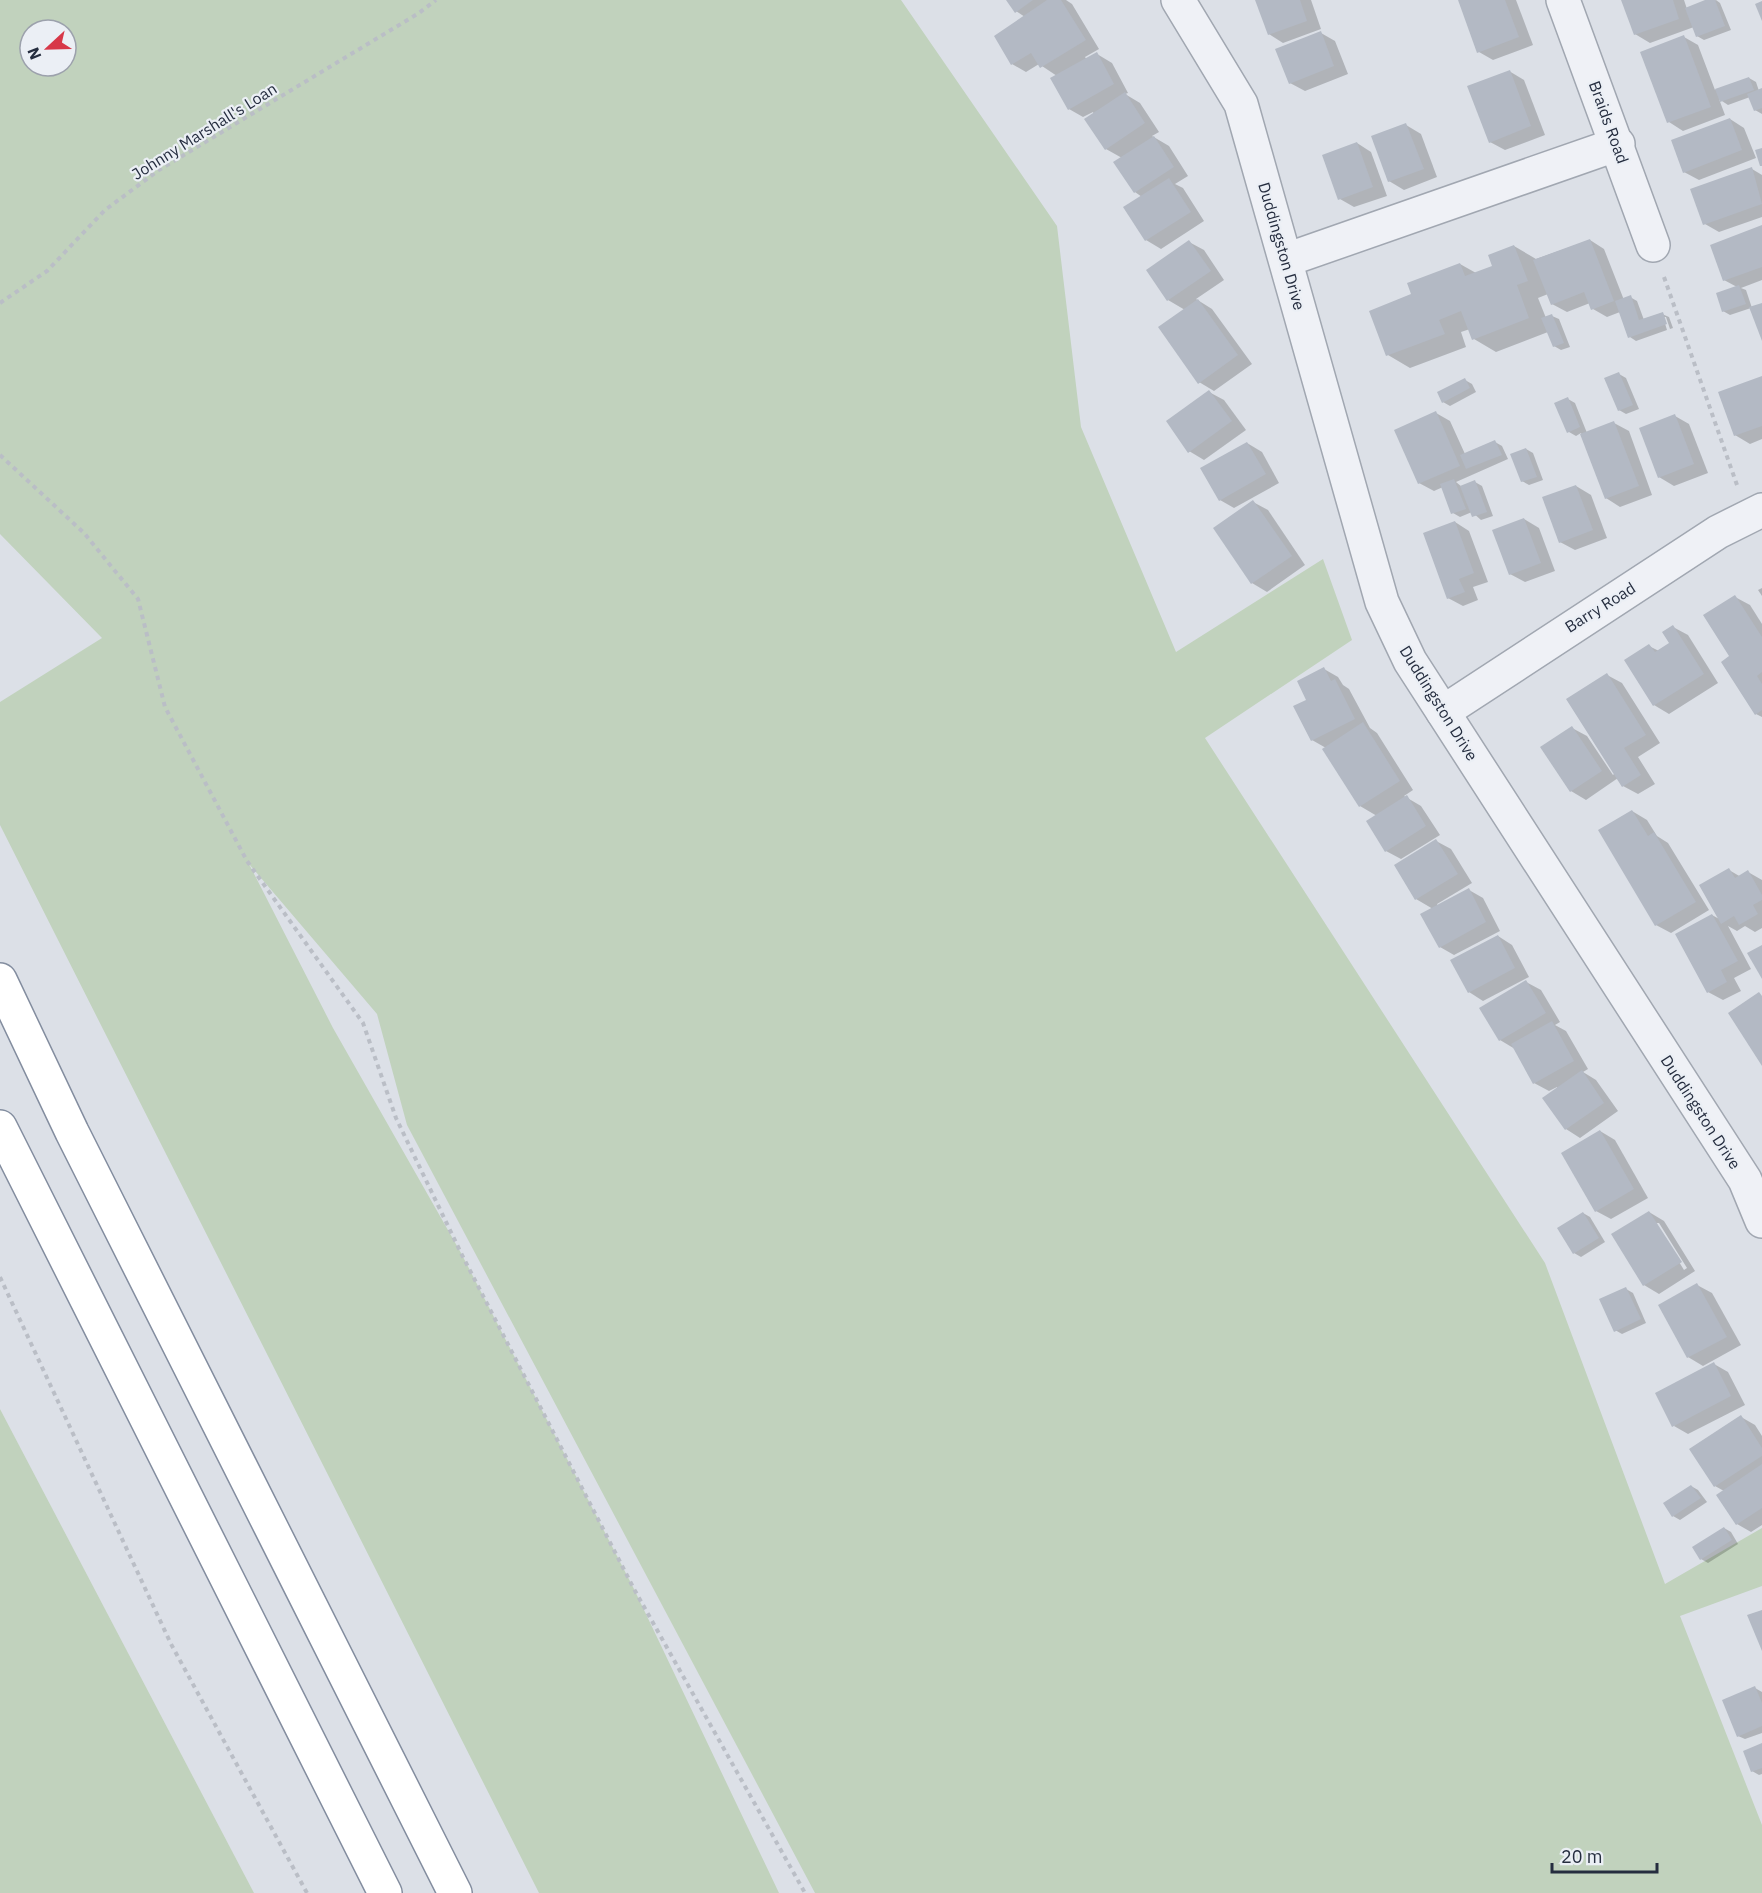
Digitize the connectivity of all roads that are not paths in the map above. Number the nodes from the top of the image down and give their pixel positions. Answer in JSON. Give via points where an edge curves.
{"nodes":[{"id":1,"x":1178,"y":0,"type":"edge"},
{"id":2,"x":1563,"y":0,"type":"edge"},
{"id":3,"x":1618,"y":144,"type":"junction"},
{"id":4,"x":1653,"y":245,"type":"road end"},
{"id":5,"x":1286,"y":260,"type":"junction"},
{"id":6,"x":1755,"y":514,"type":"edge"},
{"id":7,"x":1443,"y":712,"type":"junction"},
{"id":8,"x":0,"y":980,"type":"edge"},
{"id":9,"x":0,"y":1127,"type":"edge"},
{"id":10,"x":1762,"y":1221,"type":"edge"},
{"id":11,"x":385,"y":1893,"type":"edge"},
{"id":12,"x":455,"y":1893,"type":"edge"}],
"edges":[{"from":1,"to":5,"type":"street","name":"Duddingston Drive","via":[[1241,104]]},
{"from":2,"to":3,"type":"street","name":"Braids Road"},
{"from":3,"to":4,"type":"street","name":"Braids Road"},
{"from":3,"to":5,"type":"street"},
{"from":5,"to":7,"type":"street","name":"Duddingston Drive","via":[[1382,602],[1410,661]]},
{"from":6,"to":7,"type":"street","name":"Barry Road","via":[[1718,532]]},
{"from":7,"to":10,"type":"street","name":"Duddingston Drive","via":[[1744,1180]]},
{"from":8,"to":12,"type":"highway","via":[[72,1132]]},
{"from":9,"to":11,"type":"highway"}]}
